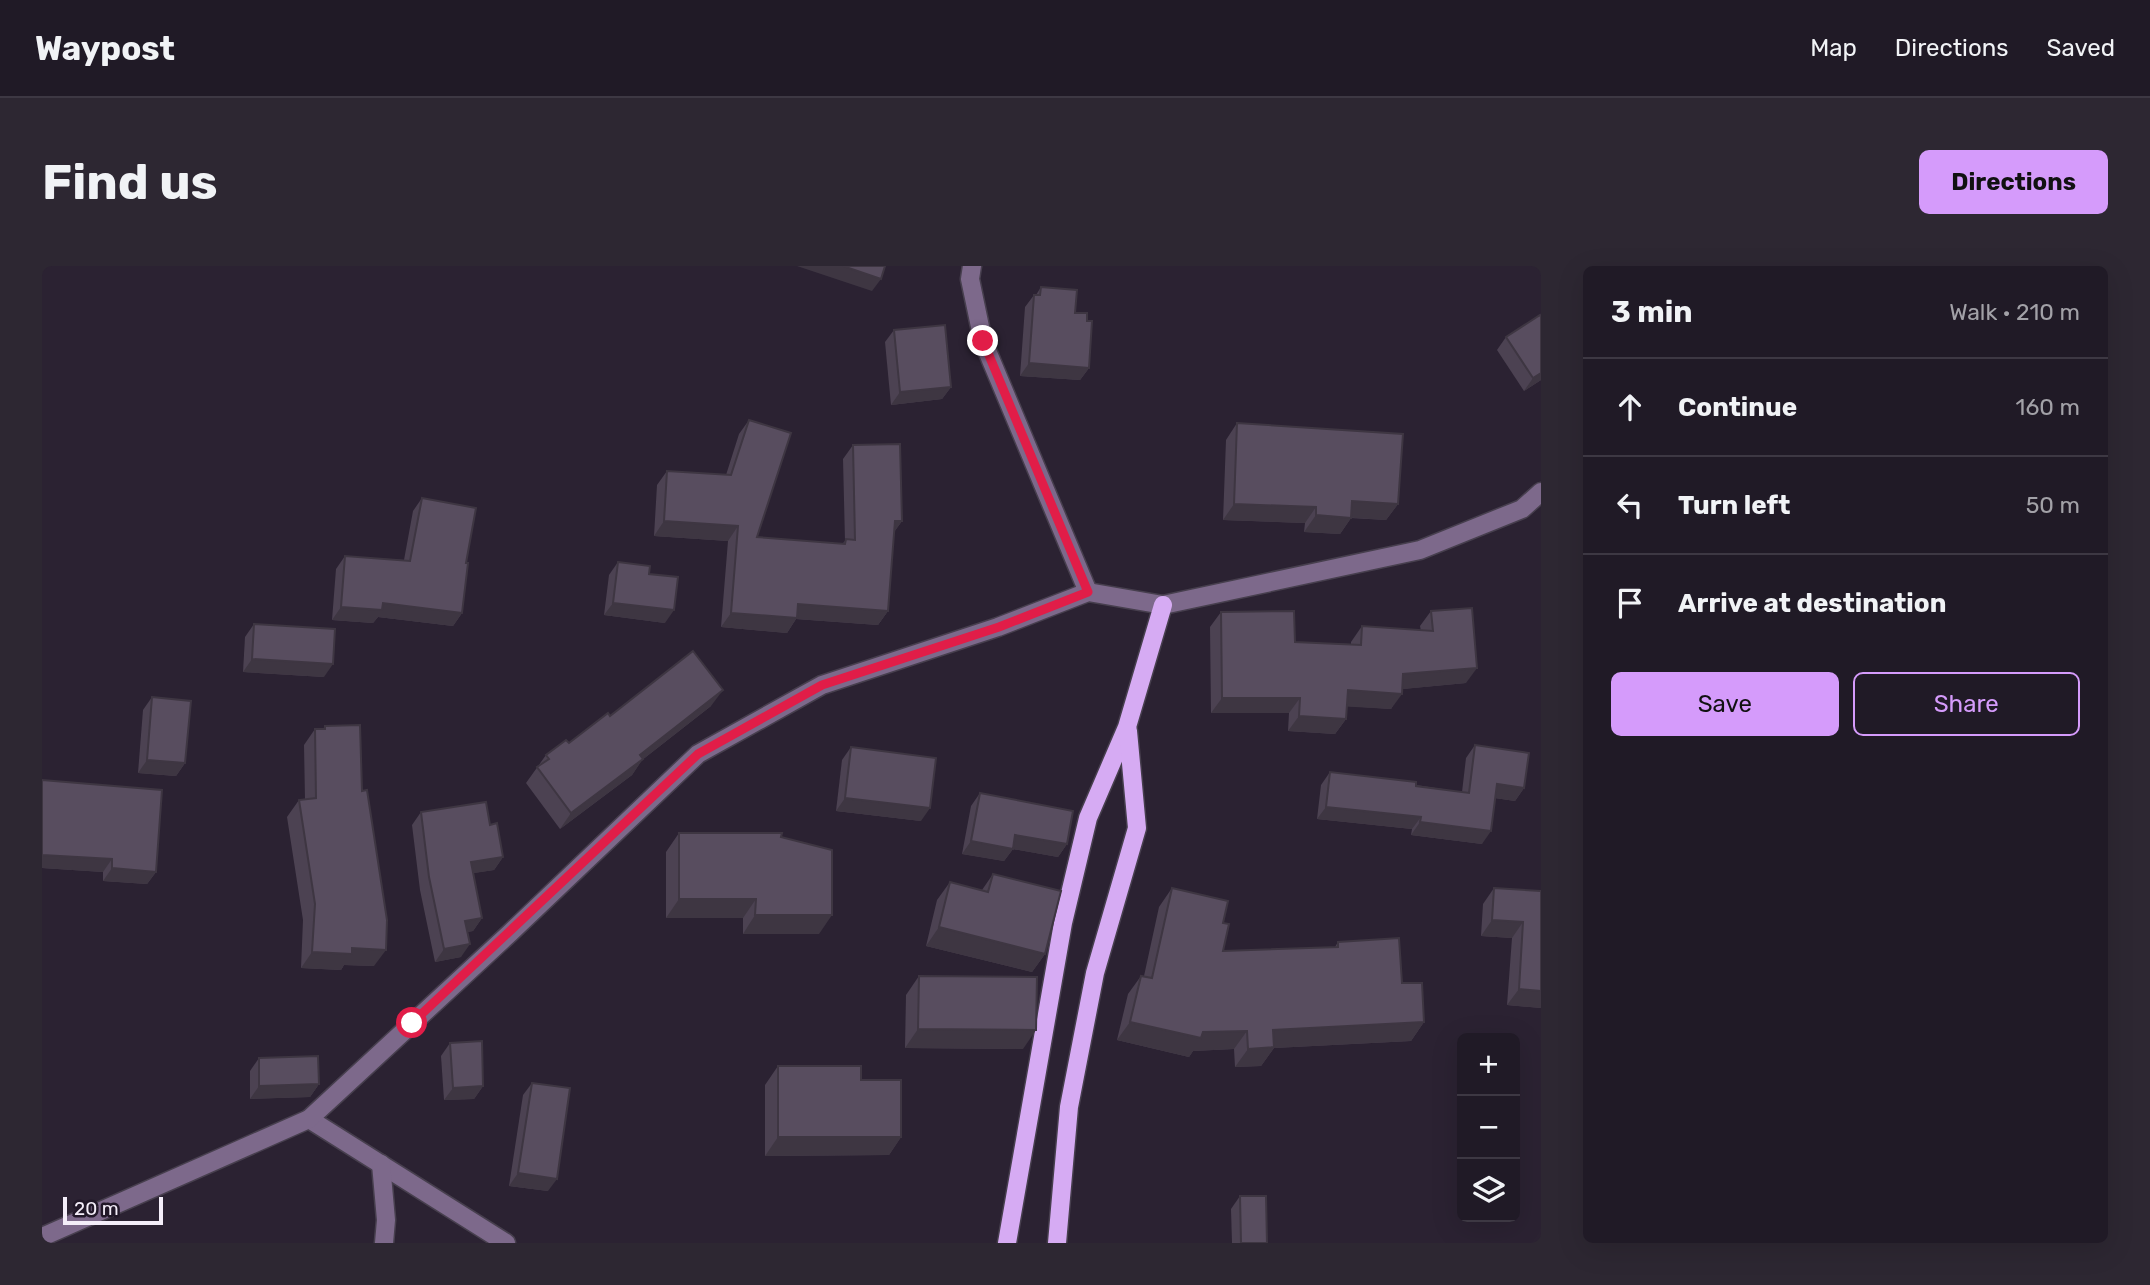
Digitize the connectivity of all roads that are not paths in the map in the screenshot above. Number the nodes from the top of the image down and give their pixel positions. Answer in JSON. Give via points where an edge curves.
{"nodes":[{"id":1,"x":972,"y":266,"type":"edge"},
{"id":2,"x":1541,"y":492,"type":"edge"},
{"id":3,"x":1088,"y":592,"type":"junction"},
{"id":4,"x":1163,"y":605,"type":"junction"},
{"id":5,"x":1128,"y":727,"type":"junction"},
{"id":6,"x":309,"y":1119,"type":"junction"},
{"id":7,"x":381,"y":1164,"type":"junction"},
{"id":8,"x":42,"y":1237,"type":"edge"},
{"id":9,"x":384,"y":1243,"type":"edge"},
{"id":10,"x":506,"y":1243,"type":"edge"},
{"id":11,"x":1007,"y":1243,"type":"edge"},
{"id":12,"x":1057,"y":1243,"type":"edge"}],
"edges":[{"from":1,"to":3,"type":"street","via":[[970,279],[983,341]]},
{"from":2,"to":4,"type":"street","via":[[1522,509],[1420,550]]},
{"from":3,"to":4,"type":"street"},
{"from":3,"to":6,"type":"street","via":[[999,627],[822,685],[698,754]]},
{"from":4,"to":5,"type":"main road"},
{"from":5,"to":11,"type":"main road","via":[[1088,818],[1072,884]]},
{"from":5,"to":12,"type":"main road","via":[[1137,828],[1096,972],[1069,1107]]},
{"from":6,"to":7,"type":"street"},
{"from":6,"to":8,"type":"street"},
{"from":7,"to":9,"type":"street"},
{"from":7,"to":10,"type":"street"}]}
